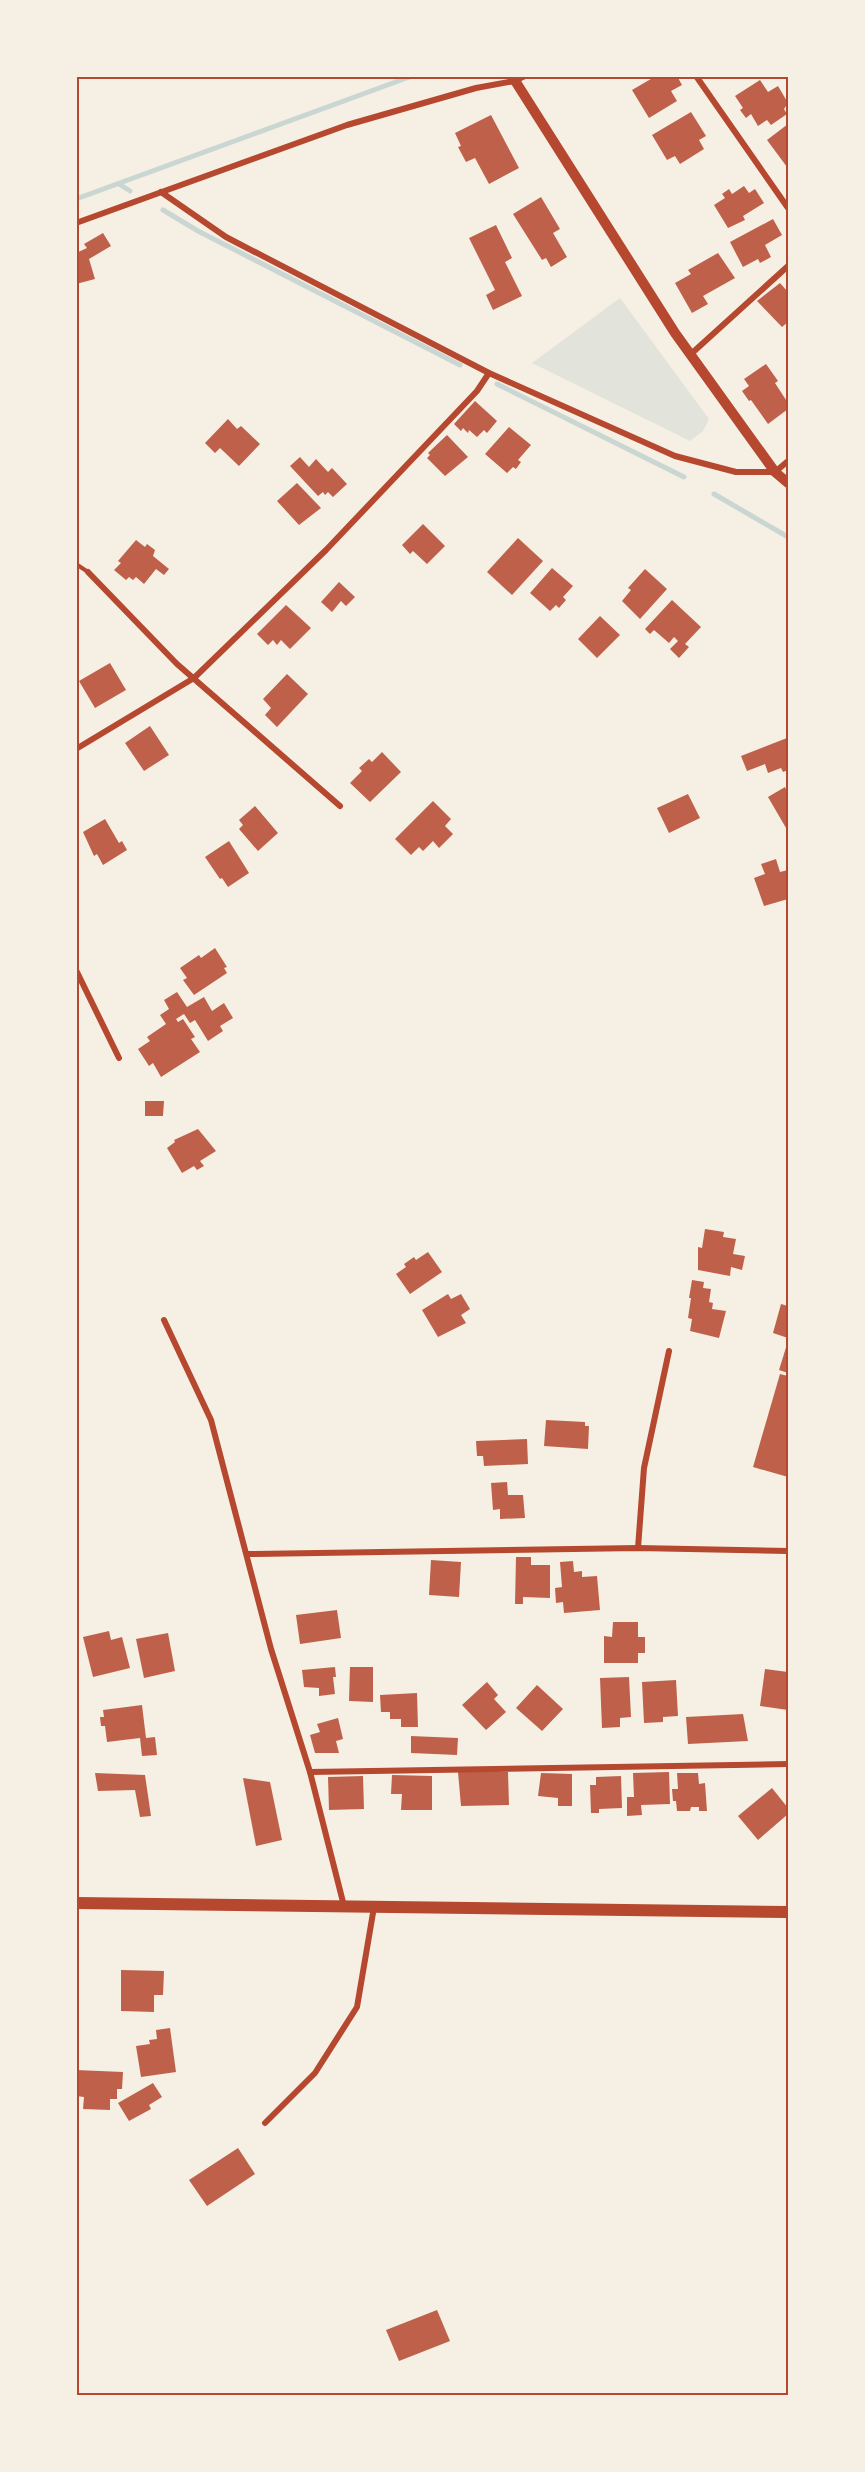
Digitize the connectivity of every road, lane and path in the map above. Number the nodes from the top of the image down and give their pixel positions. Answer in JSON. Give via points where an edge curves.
{"nodes":[{"id":1,"x":696,"y":76,"type":"edge"},
{"id":2,"x":517,"y":78,"type":"edge"},
{"id":3,"x":161,"y":192,"type":"junction"},
{"id":4,"x":789,"y":208,"type":"edge"},
{"id":5,"x":76,"y":223,"type":"edge"},
{"id":6,"x":789,"y":266,"type":"edge"},
{"id":7,"x":691,"y":354,"type":"junction"},
{"id":8,"x":489,"y":374,"type":"junction"},
{"id":9,"x":789,"y":461,"type":"edge"},
{"id":10,"x":776,"y":472,"type":"junction"},
{"id":11,"x":789,"y":483,"type":"edge"},
{"id":12,"x":76,"y":564,"type":"edge"},
{"id":13,"x":88,"y":572,"type":"joint"},
{"id":14,"x":194,"y":678,"type":"junction"},
{"id":15,"x":76,"y":749,"type":"edge"},
{"id":16,"x":340,"y":806,"type":"dead end"},
{"id":17,"x":76,"y":970,"type":"edge"},
{"id":18,"x":119,"y":1058,"type":"dead end"},
{"id":19,"x":164,"y":1320,"type":"dead end"},
{"id":20,"x":669,"y":1351,"type":"dead end"},
{"id":21,"x":638,"y":1548,"type":"junction"},
{"id":22,"x":789,"y":1551,"type":"edge"},
{"id":23,"x":248,"y":1554,"type":"junction"},
{"id":24,"x":789,"y":1764,"type":"edge"},
{"id":25,"x":310,"y":1772,"type":"junction"},
{"id":26,"x":76,"y":1902,"type":"edge"},
{"id":27,"x":344,"y":1906,"type":"junction"},
{"id":28,"x":374,"y":1907,"type":"junction"},
{"id":29,"x":789,"y":1912,"type":"edge"},
{"id":30,"x":265,"y":2123,"type":"dead end"}],
"edges":[{"from":1,"to":4,"type":"street"},
{"from":2,"to":3,"type":"street","via":[[347,125]]},
{"from":2,"to":7,"type":"street"},
{"from":3,"to":5,"type":"street"},
{"from":3,"to":8,"type":"street","via":[[226,237]]},
{"from":6,"to":7,"type":"street"},
{"from":7,"to":10,"type":"street"},
{"from":8,"to":10,"type":"street","via":[[675,456],[736,472]]},
{"from":8,"to":14,"type":"street","via":[[326,550]]},
{"from":9,"to":10,"type":"street"},
{"from":10,"to":11,"type":"street"},
{"from":12,"to":13,"type":"lane"},
{"from":13,"to":14,"type":"street"},
{"from":14,"to":15,"type":"street"},
{"from":14,"to":16,"type":"street"},
{"from":17,"to":18,"type":"street"},
{"from":19,"to":23,"type":"street","via":[[211,1420]]},
{"from":20,"to":21,"type":"street","via":[[644,1467]]},
{"from":21,"to":22,"type":"street"},
{"from":21,"to":23,"type":"street"},
{"from":23,"to":25,"type":"street"},
{"from":24,"to":25,"type":"street"},
{"from":25,"to":27,"type":"street"},
{"from":26,"to":27,"type":"main road"},
{"from":27,"to":28,"type":"main road"},
{"from":28,"to":29,"type":"main road"},
{"from":28,"to":30,"type":"street","via":[[357,2007],[315,2073]]}]}
